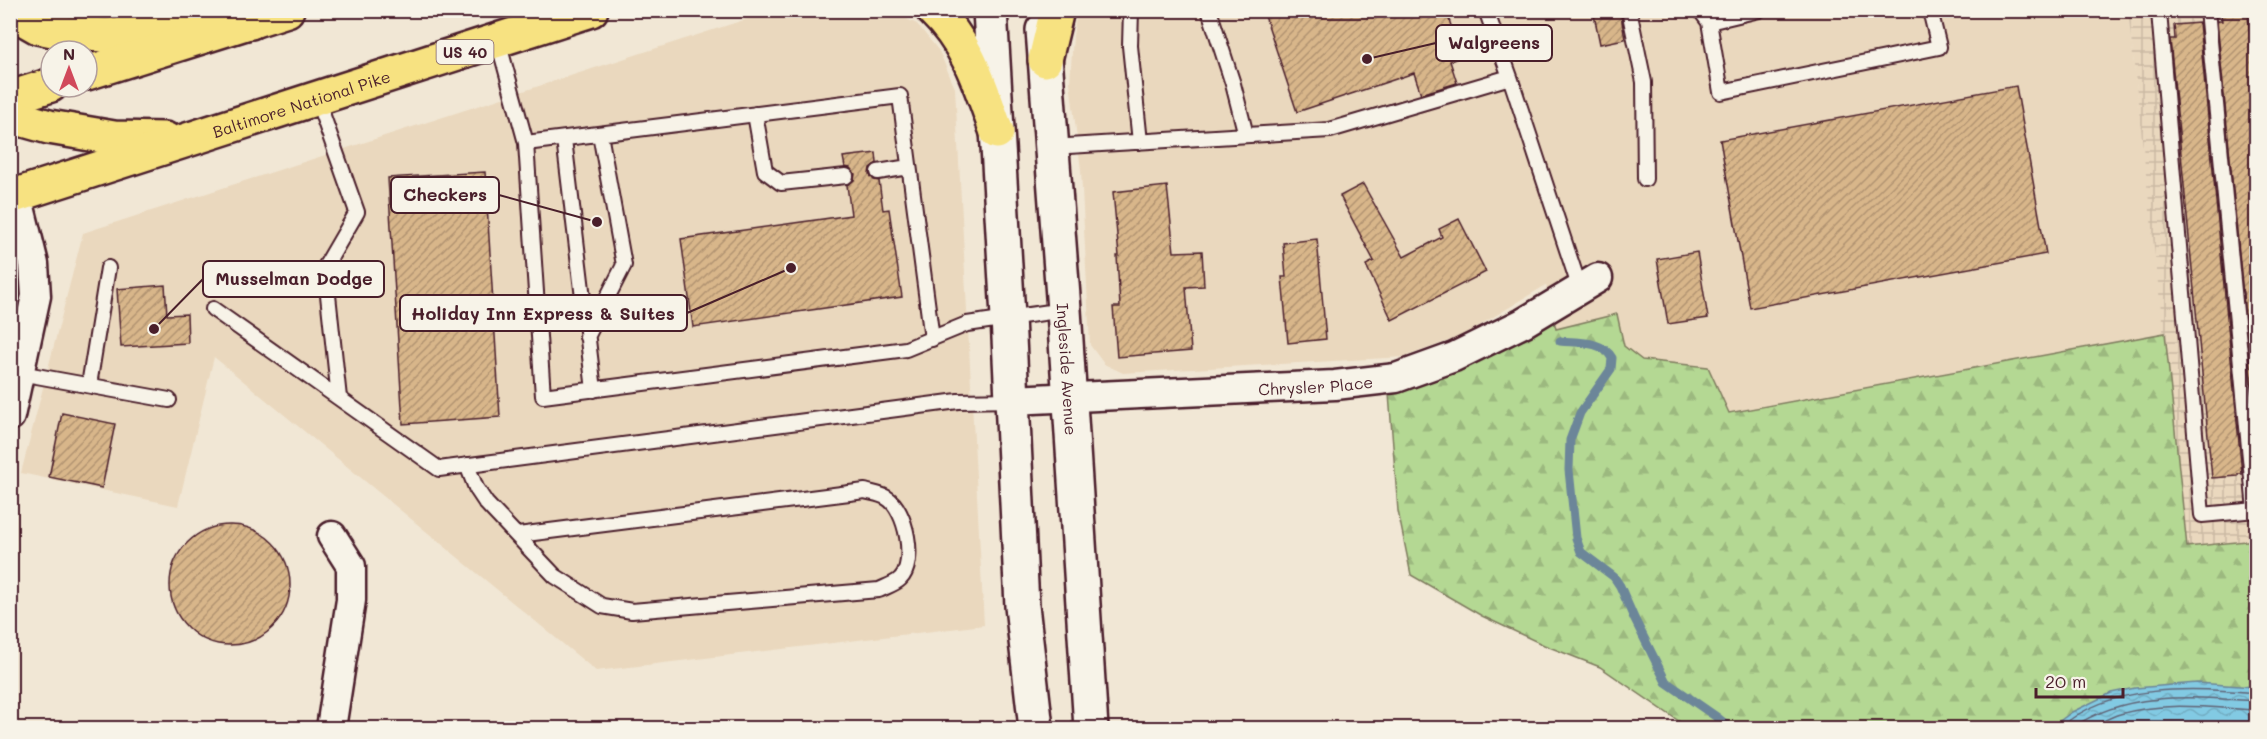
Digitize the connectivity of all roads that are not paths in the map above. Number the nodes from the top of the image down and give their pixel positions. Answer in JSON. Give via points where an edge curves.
{"nodes":[{"id":1,"x":287,"y":10,"type":"edge"},
{"id":2,"x":591,"y":10,"type":"edge"},
{"id":3,"x":933,"y":10,"type":"edge"},
{"id":4,"x":990,"y":10,"type":"edge"},
{"id":5,"x":1042,"y":10,"type":"edge"},
{"id":6,"x":1057,"y":10,"type":"edge"},
{"id":7,"x":1131,"y":10,"type":"edge"},
{"id":8,"x":1209,"y":10,"type":"edge"},
{"id":9,"x":1486,"y":10,"type":"edge"},
{"id":10,"x":1629,"y":10,"type":"edge"},
{"id":11,"x":1700,"y":10,"type":"edge"},
{"id":12,"x":1759,"y":10,"type":"edge"},
{"id":13,"x":1930,"y":10,"type":"edge"},
{"id":14,"x":2165,"y":10,"type":"edge"},
{"id":15,"x":2208,"y":10,"type":"edge"},
{"id":16,"x":10,"y":11,"type":"edge"},
{"id":17,"x":251,"y":22,"type":"junction"},
{"id":18,"x":1709,"y":22,"type":"junction"},
{"id":19,"x":498,"y":41,"type":"junction"},
{"id":20,"x":1045,"y":60,"type":"junction"},
{"id":21,"x":99,"y":69,"type":"edge"},
{"id":22,"x":1510,"y":76,"type":"junction"},
{"id":23,"x":39,"y":89,"type":"edge"},
{"id":24,"x":10,"y":98,"type":"edge"},
{"id":25,"x":317,"y":99,"type":"junction"},
{"id":26,"x":755,"y":114,"type":"junction"},
{"id":27,"x":10,"y":116,"type":"edge"},
{"id":28,"x":997,"y":132,"type":"junction"},
{"id":29,"x":600,"y":134,"type":"junction"},
{"id":30,"x":1246,"y":135,"type":"junction"},
{"id":31,"x":564,"y":139,"type":"junction"},
{"id":32,"x":190,"y":140,"type":"junction"},
{"id":33,"x":1140,"y":141,"type":"junction"},
{"id":34,"x":526,"y":143,"type":"junction"},
{"id":35,"x":1052,"y":147,"type":"junction"},
{"id":36,"x":909,"y":168,"type":"junction"},
{"id":37,"x":878,"y":172,"type":"dead end"},
{"id":38,"x":846,"y":176,"type":"dead end"},
{"id":39,"x":1646,"y":178,"type":"dead end"},
{"id":40,"x":14,"y":196,"type":"edge"},
{"id":41,"x":108,"y":268,"type":"dead end"},
{"id":42,"x":1589,"y":284,"type":"joint"},
{"id":43,"x":213,"y":309,"type":"dead end"},
{"id":44,"x":1064,"y":310,"type":"junction"},
{"id":45,"x":1008,"y":317,"type":"junction"},
{"id":46,"x":587,"y":337,"type":"junction"},
{"id":47,"x":932,"y":339,"type":"junction"},
{"id":48,"x":20,"y":373,"type":"junction"},
{"id":49,"x":88,"y":386,"type":"junction"},
{"id":50,"x":594,"y":390,"type":"junction"},
{"id":51,"x":339,"y":398,"type":"junction"},
{"id":52,"x":1068,"y":398,"type":"junction"},
{"id":53,"x":169,"y":400,"type":"dead end"},
{"id":54,"x":1012,"y":400,"type":"junction"},
{"id":55,"x":10,"y":416,"type":"edge"},
{"id":56,"x":467,"y":465,"type":"junction"},
{"id":57,"x":2256,"y":510,"type":"edge"},
{"id":58,"x":518,"y":535,"type":"junction"},
{"id":59,"x":332,"y":536,"type":"dead end"},
{"id":60,"x":331,"y":729,"type":"edge"},
{"id":61,"x":1036,"y":729,"type":"edge"},
{"id":62,"x":1091,"y":729,"type":"edge"}],
"edges":[{"from":1,"to":17,"type":"main road"},
{"from":2,"to":19,"type":"main road","name":"Baltimore National Pike","number":"US 40"},
{"from":3,"to":28,"type":"main road","via":[[951,28],[970,60]]},
{"from":4,"to":28,"type":"main road"},
{"from":5,"to":20,"type":"main road","name":"Ingleside Avenue"},
{"from":6,"to":20,"type":"main road"},
{"from":7,"to":33,"type":"lane","via":[[1130,46]]},
{"from":8,"to":30,"type":"lane"},
{"from":9,"to":22,"type":"lane"},
{"from":10,"to":39,"type":"lane","via":[[1644,82]]},
{"from":11,"to":18,"type":"lane"},
{"from":12,"to":18,"type":"lane"},
{"from":13,"to":18,"type":"lane","via":[[1939,47],[1721,92]]},
{"from":14,"to":57,"type":"lane","via":[[2159,12],[2202,515]]},
{"from":15,"to":57,"type":"lane"},
{"from":16,"to":17,"type":"main road","via":[[38,27],[107,35]]},
{"from":17,"to":21,"type":"main road"},
{"from":19,"to":25,"type":"main road","name":"Baltimore National Pike","number":"US 40"},
{"from":19,"to":34,"type":"lane"},
{"from":20,"to":35,"type":"main road","name":"Ingleside Avenue"},
{"from":22,"to":30,"type":"lane","via":[[1330,130]]},
{"from":22,"to":42,"type":"lane"},
{"from":23,"to":24,"type":"main road"},
{"from":25,"to":32,"type":"main road","name":"Baltimore National Pike","number":"US 40"},
{"from":25,"to":51,"type":"lane","via":[[357,212],[325,267]]},
{"from":26,"to":29,"type":"lane"},
{"from":26,"to":36,"type":"lane","via":[[900,96]]},
{"from":26,"to":38,"type":"lane","via":[[765,171],[781,183]]},
{"from":27,"to":32,"type":"main road","via":[[114,138]]},
{"from":28,"to":45,"type":"main road"},
{"from":29,"to":31,"type":"lane"},
{"from":29,"to":46,"type":"lane","via":[[624,265]]},
{"from":30,"to":33,"type":"lane"},
{"from":31,"to":34,"type":"lane"},
{"from":31,"to":46,"type":"lane"},
{"from":32,"to":40,"type":"main road","name":"Baltimore National Pike","number":"US 40"},
{"from":33,"to":35,"type":"lane"},
{"from":34,"to":50,"type":"lane","via":[[543,396]]},
{"from":35,"to":44,"type":"main road","name":"Ingleside Avenue"},
{"from":36,"to":37,"type":"lane"},
{"from":36,"to":47,"type":"lane"},
{"from":40,"to":48,"type":"street","via":[[34,264],[36,296]]},
{"from":41,"to":49,"type":"lane"},
{"from":42,"to":52,"type":"street","name":"Chrysler Place","via":[[1454,357],[1396,378],[1335,386]]},
{"from":43,"to":51,"type":"lane"},
{"from":44,"to":45,"type":"lane"},
{"from":44,"to":52,"type":"main road","name":"Ingleside Avenue"},
{"from":45,"to":47,"type":"lane","via":[[967,324]]},
{"from":45,"to":54,"type":"main road"},
{"from":46,"to":50,"type":"lane"},
{"from":47,"to":50,"type":"lane","via":[[906,349]]},
{"from":48,"to":49,"type":"lane"},
{"from":48,"to":55,"type":"street"},
{"from":49,"to":53,"type":"lane"},
{"from":51,"to":56,"type":"lane","via":[[439,469]]},
{"from":52,"to":54,"type":"street","name":"Chrysler Place"},
{"from":52,"to":62,"type":"main road","name":"Ingleside Avenue"},
{"from":54,"to":56,"type":"lane","via":[[958,401]]},
{"from":54,"to":61,"type":"main road","via":[[1022,606]]},
{"from":56,"to":58,"type":"lane","via":[[486,503]]},
{"from":58,"to":58,"type":"lane","via":[[555,576],[602,606],[632,611],[879,590],[900,578],[909,561],[898,509],[887,498],[865,491]]},
{"from":59,"to":60,"type":"street","via":[[351,566],[351,600]]}]}
